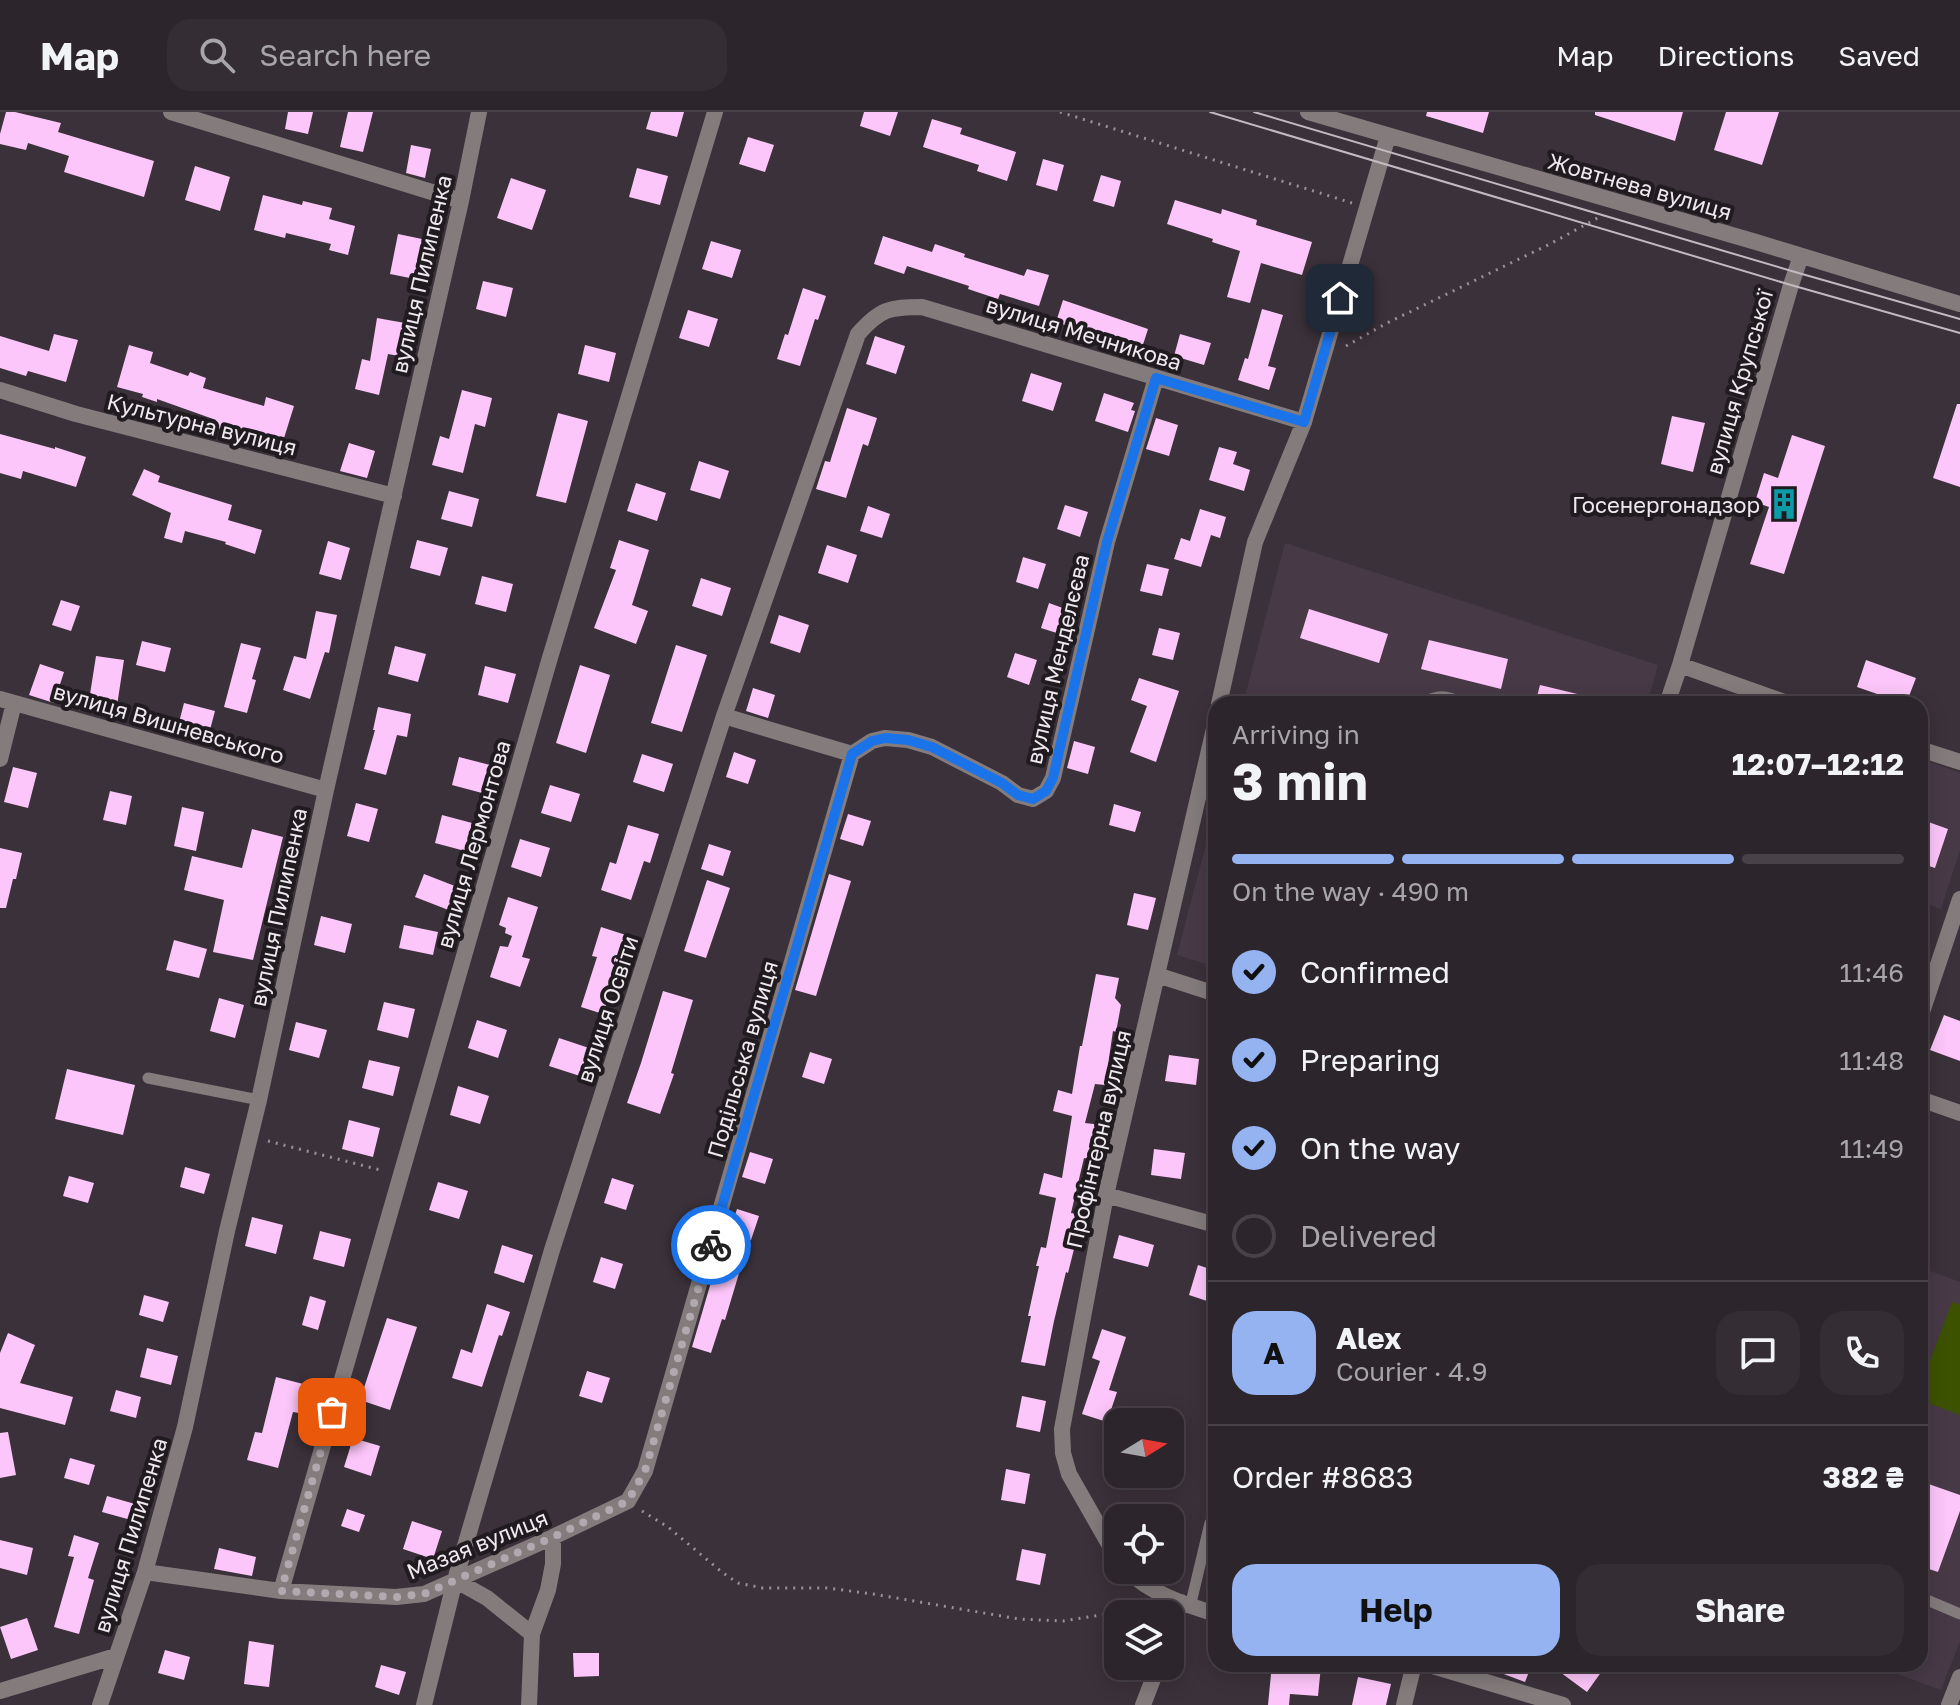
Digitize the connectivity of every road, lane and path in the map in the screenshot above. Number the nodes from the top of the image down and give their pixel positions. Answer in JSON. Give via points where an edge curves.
{"nodes":[{"id":1,"x":171,"y":112,"type":"edge"},
{"id":2,"x":479,"y":112,"type":"edge"},
{"id":3,"x":715,"y":112,"type":"edge"},
{"id":4,"x":1060,"y":112,"type":"edge"},
{"id":5,"x":1308,"y":112,"type":"edge"},
{"id":6,"x":1388,"y":136,"type":"junction"},
{"id":7,"x":461,"y":201,"type":"junction"},
{"id":8,"x":1624,"y":205,"type":"junction"},
{"id":9,"x":1367,"y":207,"type":"junction"},
{"id":10,"x":1801,"y":256,"type":"junction"},
{"id":11,"x":1960,"y":304,"type":"edge"},
{"id":12,"x":858,"y":334,"type":"joint"},
{"id":13,"x":1322,"y":359,"type":"junction"},
{"id":14,"x":1156,"y":378,"type":"junction"},
{"id":15,"x":0,"y":390,"type":"edge"},
{"id":16,"x":1304,"y":422,"type":"junction"},
{"id":17,"x":394,"y":496,"type":"junction"},
{"id":18,"x":1680,"y":665,"type":"junction"},
{"id":19,"x":1221,"y":696,"type":"edge"},
{"id":20,"x":1670,"y":696,"type":"edge"},
{"id":21,"x":1767,"y":696,"type":"edge"},
{"id":22,"x":7,"y":701,"type":"edge"},
{"id":23,"x":724,"y":716,"type":"junction"},
{"id":24,"x":1928,"y":752,"type":"edge"},
{"id":25,"x":852,"y":754,"type":"junction"},
{"id":26,"x":1208,"y":755,"type":"edge"},
{"id":27,"x":0,"y":759,"type":"edge"},
{"id":28,"x":1960,"y":762,"type":"edge"},
{"id":29,"x":326,"y":790,"type":"junction"},
{"id":30,"x":1960,"y":899,"type":"edge"},
{"id":31,"x":1157,"y":975,"type":"junction"},
{"id":32,"x":1208,"y":991,"type":"edge"},
{"id":33,"x":1928,"y":994,"type":"edge"},
{"id":34,"x":148,"y":1078,"type":"dead end"},
{"id":35,"x":259,"y":1100,"type":"junction"},
{"id":36,"x":1928,"y":1102,"type":"edge"},
{"id":37,"x":1960,"y":1113,"type":"edge"},
{"id":38,"x":250,"y":1136,"type":"junction"},
{"id":39,"x":400,"y":1174,"type":"junction"},
{"id":40,"x":1106,"y":1195,"type":"junction"},
{"id":41,"x":1208,"y":1223,"type":"edge"},
{"id":42,"x":628,"y":1501,"type":"junction"},
{"id":43,"x":1208,"y":1530,"type":"edge"},
{"id":44,"x":1104,"y":1535,"type":"edge"},
{"id":45,"x":553,"y":1537,"type":"junction"},
{"id":46,"x":145,"y":1572,"type":"junction"},
{"id":47,"x":455,"y":1580,"type":"junction"},
{"id":48,"x":1146,"y":1584,"type":"edge"},
{"id":49,"x":281,"y":1591,"type":"junction"},
{"id":50,"x":1928,"y":1600,"type":"edge"},
{"id":51,"x":1186,"y":1604,"type":"junction"},
{"id":52,"x":1184,"y":1608,"type":"edge"},
{"id":53,"x":1208,"y":1611,"type":"edge"},
{"id":54,"x":1960,"y":1614,"type":"edge"},
{"id":55,"x":532,"y":1634,"type":"junction"},
{"id":56,"x":116,"y":1656,"type":"junction"},
{"id":57,"x":1412,"y":1672,"type":"edge"},
{"id":58,"x":1456,"y":1672,"type":"edge"},
{"id":59,"x":1960,"y":1677,"type":"edge"},
{"id":60,"x":1153,"y":1680,"type":"edge"},
{"id":61,"x":1,"y":1686,"type":"edge"},
{"id":62,"x":100,"y":1705,"type":"edge"},
{"id":63,"x":424,"y":1705,"type":"edge"},
{"id":64,"x":529,"y":1705,"type":"edge"},
{"id":65,"x":1143,"y":1705,"type":"edge"},
{"id":66,"x":1404,"y":1705,"type":"edge"},
{"id":67,"x":1563,"y":1705,"type":"edge"},
{"id":68,"x":1949,"y":1705,"type":"edge"}],
"edges":[{"from":1,"to":7,"type":"street"},
{"from":2,"to":7,"type":"street","name":"вулиця Пилипенка"},
{"from":3,"to":39,"type":"street","name":"вулиця Лермонтова"},
{"from":4,"to":9,"type":"path"},
{"from":5,"to":6,"type":"street","name":"Жовтнева вулиця"},
{"from":6,"to":8,"type":"street","name":"Жовтнева вулиця"},
{"from":6,"to":9,"type":"street"},
{"from":7,"to":17,"type":"street","name":"вулиця Пилипенка"},
{"from":8,"to":10,"type":"street","name":"Жовтнева вулиця"},
{"from":8,"to":13,"type":"path"},
{"from":9,"to":13,"type":"street"},
{"from":10,"to":11,"type":"street","name":"Жовтнева вулиця"},
{"from":10,"to":18,"type":"street","name":"вулиця Крупської"},
{"from":12,"to":14,"type":"street","name":"вулиця Мечникова","via":[[874,315],[922,307]]},
{"from":12,"to":23,"type":"street","name":"вулиця Освіти"},
{"from":13,"to":16,"type":"street"},
{"from":14,"to":16,"type":"street","name":"вулиця Мечникова"},
{"from":14,"to":25,"type":"street","name":"вулиця Менделєєва","via":[[1107,542],[1046,791],[1033,799],[1018,795],[932,747],[908,740],[872,741]]},
{"from":15,"to":17,"type":"street","name":"Культурна вулиця"},
{"from":16,"to":19,"type":"street","via":[[1255,542]]},
{"from":17,"to":29,"type":"street","name":"вулиця Пилипенка"},
{"from":18,"to":20,"type":"street","name":"вулиця Крупської"},
{"from":18,"to":21,"type":"street"},
{"from":22,"to":27,"type":"street"},
{"from":22,"to":29,"type":"street","name":"вулиця Вишневського"},
{"from":23,"to":25,"type":"street"},
{"from":23,"to":47,"type":"street","name":"вулиця Освіти","via":[[552,1250]]},
{"from":24,"to":28,"type":"street"},
{"from":25,"to":42,"type":"street","name":"Подільська вулиця","via":[[645,1471]]},
{"from":26,"to":31,"type":"street","name":"Профінтерна вулиця"},
{"from":29,"to":35,"type":"street","name":"вулиця Пилипенка"},
{"from":30,"to":33,"type":"street"},
{"from":31,"to":32,"type":"street"},
{"from":31,"to":40,"type":"street","name":"Профінтерна вулиця"},
{"from":34,"to":35,"type":"lane"},
{"from":35,"to":38,"type":"street","name":"вулиця Пилипенка"},
{"from":36,"to":37,"type":"street"},
{"from":38,"to":39,"type":"path"},
{"from":38,"to":46,"type":"street","name":"вулиця Пилипенка","via":[[185,1427]]},
{"from":39,"to":49,"type":"street","name":"вулиця Лермонтова"},
{"from":40,"to":41,"type":"street"},
{"from":40,"to":44,"type":"street","name":"Профінтерна вулиця","via":[[1062,1429],[1069,1474]]},
{"from":42,"to":45,"type":"street","name":"Мазая вулиця"},
{"from":42,"to":51,"type":"path","via":[[730,1578],[763,1588],[842,1590],[1019,1619],[1063,1621]]},
{"from":43,"to":51,"type":"lane"},
{"from":45,"to":47,"type":"street","name":"Мазая вулиця"},
{"from":45,"to":55,"type":"street","via":[[548,1590]]},
{"from":46,"to":49,"type":"street","name":"Мазая вулиця"},
{"from":46,"to":56,"type":"street","name":"вулиця Пилипенка"},
{"from":47,"to":49,"type":"street","name":"Мазая вулиця","via":[[424,1594],[396,1597]]},
{"from":47,"to":55,"type":"street"},
{"from":47,"to":63,"type":"street","name":"вулиця Освіти"},
{"from":48,"to":51,"type":"street"},
{"from":50,"to":54,"type":"lane"},
{"from":51,"to":52,"type":"street"},
{"from":51,"to":53,"type":"street"},
{"from":55,"to":64,"type":"street"},
{"from":56,"to":61,"type":"street"},
{"from":56,"to":62,"type":"street","name":"вулиця Пилипенка"},
{"from":57,"to":66,"type":"street"},
{"from":58,"to":67,"type":"street"},
{"from":59,"to":68,"type":"street"},
{"from":60,"to":65,"type":"street"}]}
